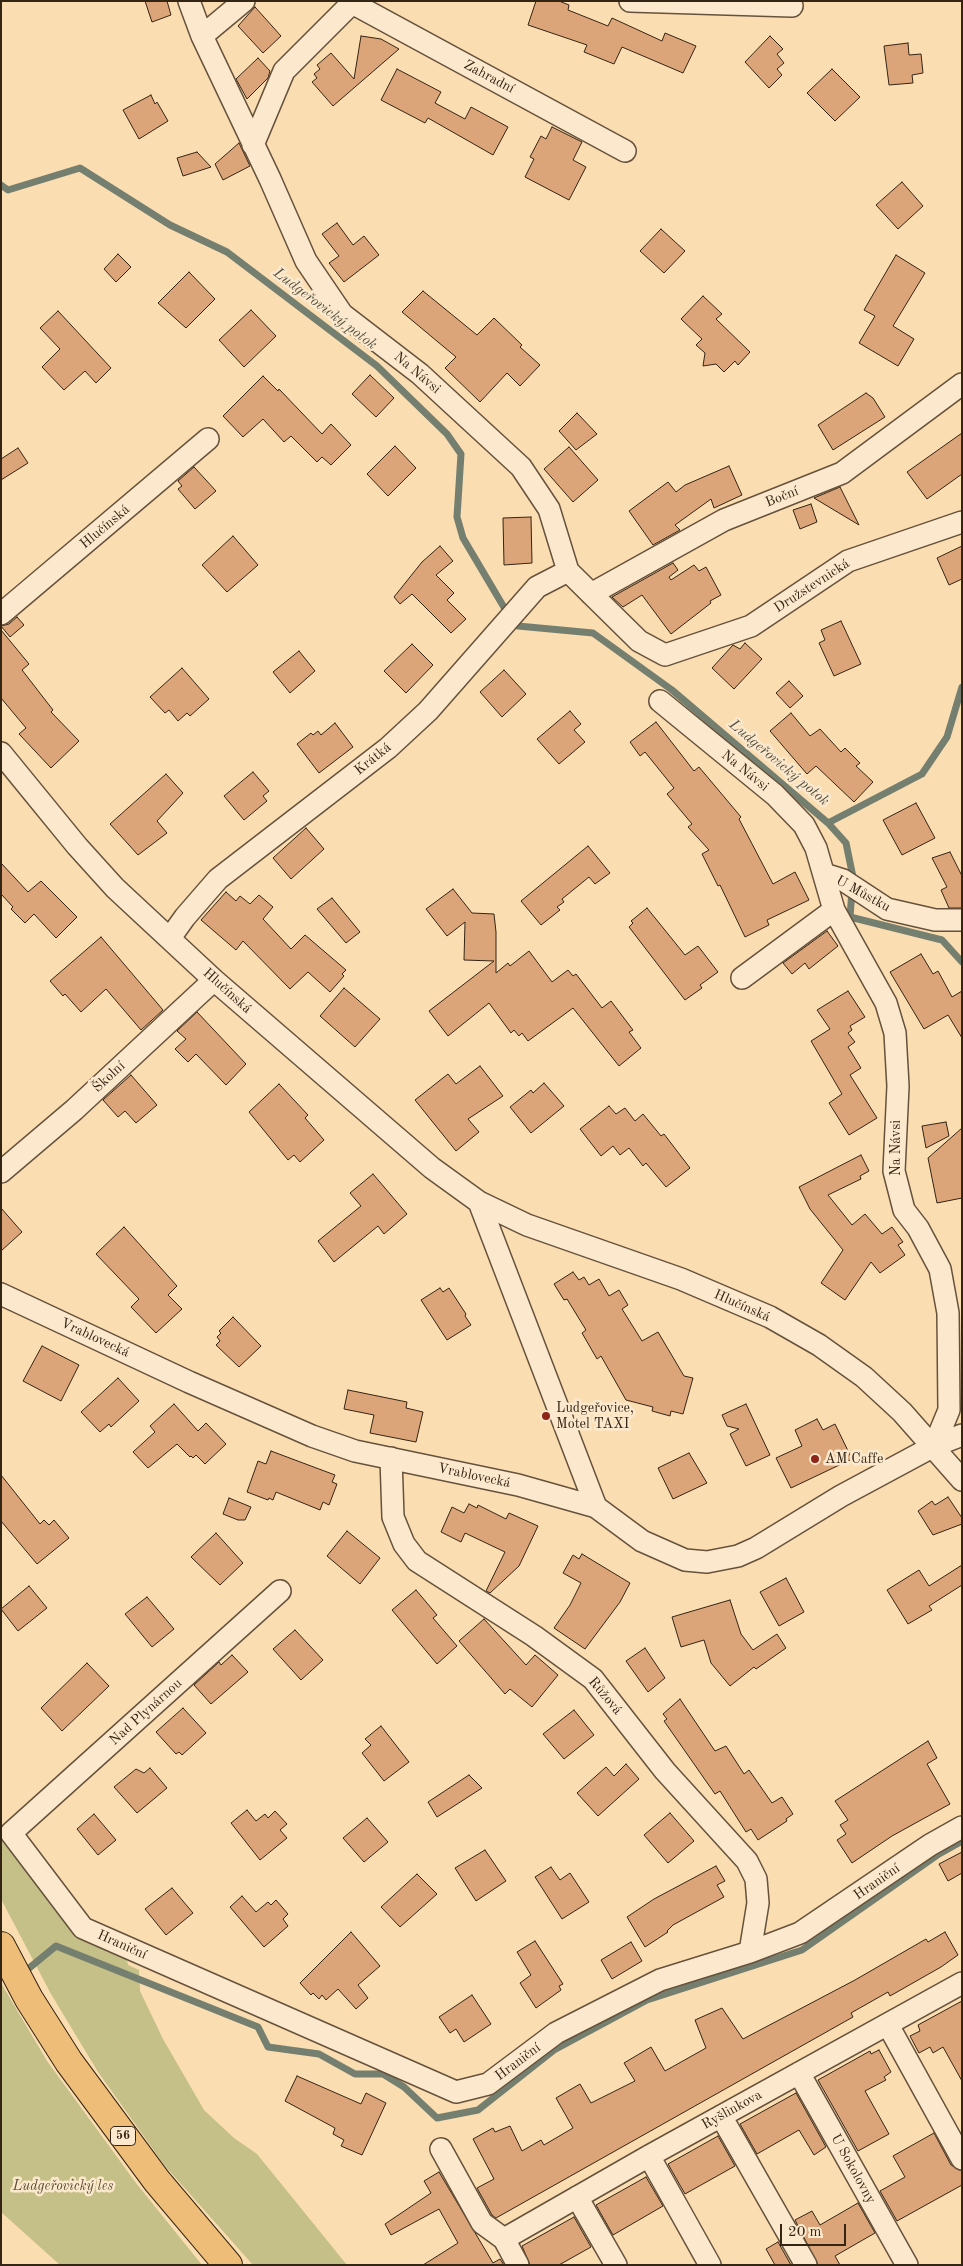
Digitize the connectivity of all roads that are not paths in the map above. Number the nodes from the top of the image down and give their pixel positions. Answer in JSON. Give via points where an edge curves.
{"nodes":[{"id":1,"x":190,"y":1,"type":"edge"},
{"id":2,"x":244,"y":1,"type":"edge"},
{"id":3,"x":630,"y":1,"type":"edge"},
{"id":4,"x":353,"y":2,"type":"edge"},
{"id":5,"x":792,"y":6,"type":"dead end"},
{"id":6,"x":202,"y":36,"type":"junction"},
{"id":7,"x":254,"y":145,"type":"junction"},
{"id":8,"x":625,"y":151,"type":"dead end"},
{"id":9,"x":962,"y":384,"type":"edge"},
{"id":10,"x":208,"y":439,"type":"dead end"},
{"id":11,"x":962,"y":522,"type":"edge"},
{"id":12,"x":568,"y":571,"type":"junction"},
{"id":13,"x":591,"y":594,"type":"junction"},
{"id":14,"x":1,"y":614,"type":"edge"},
{"id":15,"x":665,"y":655,"type":"joint"},
{"id":16,"x":660,"y":702,"type":"dead end"},
{"id":17,"x":1,"y":754,"type":"edge"},
{"id":18,"x":842,"y":881,"type":"junction"},
{"id":19,"x":834,"y":910,"type":"junction"},
{"id":20,"x":962,"y":920,"type":"edge"},
{"id":21,"x":170,"y":938,"type":"junction"},
{"id":22,"x":742,"y":978,"type":"dead end"},
{"id":23,"x":214,"y":980,"type":"junction"},
{"id":24,"x":1,"y":1172,"type":"edge"},
{"id":25,"x":479,"y":1202,"type":"junction"},
{"id":26,"x":1,"y":1294,"type":"edge"},
{"id":27,"x":962,"y":1435,"type":"edge"},
{"id":28,"x":934,"y":1446,"type":"junction"},
{"id":29,"x":391,"y":1458,"type":"junction"},
{"id":30,"x":962,"y":1480,"type":"edge"},
{"id":31,"x":596,"y":1506,"type":"junction"},
{"id":32,"x":280,"y":1591,"type":"dead end"},
{"id":33,"x":962,"y":1827,"type":"edge"},
{"id":34,"x":11,"y":1833,"type":"joint"},
{"id":35,"x":4,"y":1952,"type":"edge"},
{"id":36,"x":750,"y":1952,"type":"junction"},
{"id":37,"x":962,"y":1983,"type":"edge"},
{"id":38,"x":888,"y":2025,"type":"junction"},
{"id":39,"x":799,"y":2073,"type":"junction"},
{"id":40,"x":722,"y":2116,"type":"junction"},
{"id":41,"x":441,"y":2149,"type":"dead end"},
{"id":42,"x":649,"y":2156,"type":"junction"},
{"id":43,"x":962,"y":2159,"type":"edge"},
{"id":44,"x":578,"y":2197,"type":"junction"},
{"id":45,"x":504,"y":2239,"type":"junction"},
{"id":46,"x":228,"y":2265,"type":"edge"},
{"id":47,"x":518,"y":2265,"type":"edge"},
{"id":48,"x":616,"y":2265,"type":"edge"},
{"id":49,"x":710,"y":2265,"type":"edge"},
{"id":50,"x":806,"y":2265,"type":"edge"},
{"id":51,"x":907,"y":2265,"type":"edge"}],
"edges":[{"from":1,"to":6,"type":"street","name":"Na Návsi"},
{"from":2,"to":6,"type":"street"},
{"from":3,"to":5,"type":"street"},
{"from":4,"to":7,"type":"street","name":"Zahradní","via":[[284,71]]},
{"from":4,"to":8,"type":"street","name":"Zahradní"},
{"from":6,"to":7,"type":"street","name":"Na Návsi"},
{"from":7,"to":12,"type":"street","name":"Na Návsi","via":[[306,261],[342,314],[420,374],[521,467],[549,509]]},
{"from":9,"to":13,"type":"street","name":"Boční","via":[[842,474],[724,520]]},
{"from":10,"to":14,"type":"street","name":"Hlučínská"},
{"from":11,"to":15,"type":"street","name":"Družstevnická","via":[[848,560],[751,626]]},
{"from":12,"to":13,"type":"street","name":"Na Návsi"},
{"from":12,"to":21,"type":"street","name":"Krátká","via":[[537,587],[428,711],[388,748],[218,879]]},
{"from":13,"to":15,"type":"street","name":"Na Návsi","via":[[639,641]]},
{"from":16,"to":18,"type":"street","name":"Na Návsi","via":[[775,795],[804,825],[816,848]]},
{"from":17,"to":21,"type":"street","name":"Hlučínská","via":[[115,888]]},
{"from":18,"to":19,"type":"street","name":"Na Návsi"},
{"from":18,"to":20,"type":"street","name":"U Můstku","via":[[893,911],[934,920]]},
{"from":19,"to":22,"type":"street"},
{"from":19,"to":28,"type":"street","name":"Na Návsi","via":[[886,1003],[895,1033],[898,1086],[894,1171],[904,1210],[918,1228],[940,1269],[945,1291],[949,1410]]},
{"from":21,"to":23,"type":"street","name":"Hlučínská"},
{"from":23,"to":24,"type":"street","name":"Školní","via":[[74,1110]]},
{"from":23,"to":25,"type":"street","name":"Hlučínská","via":[[432,1168]]},
{"from":25,"to":28,"type":"street","name":"Hlučínská","via":[[527,1225],[681,1279],[770,1317],[819,1345],[864,1377]]},
{"from":25,"to":31,"type":"street"},
{"from":26,"to":29,"type":"street","name":"Vrablovecká","via":[[282,1424],[355,1451]]},
{"from":27,"to":28,"type":"street","name":"Vrablovecká"},
{"from":28,"to":30,"type":"street","name":"Hlučínská"},
{"from":28,"to":31,"type":"street","name":"Vrablovecká","via":[[841,1496],[756,1548],[722,1560],[685,1560],[663,1552],[642,1541]]},
{"from":29,"to":31,"type":"street","name":"Vrablovecká","via":[[518,1485]]},
{"from":29,"to":36,"type":"street","name":"Růžová","via":[[393,1517],[404,1544],[417,1561],[527,1631],[593,1679],[665,1772],[747,1862],[756,1879],[758,1903]]},
{"from":32,"to":34,"type":"street","name":"Nad Plynárnou"},
{"from":33,"to":36,"type":"street","name":"Hraniční","via":[[800,1933]]},
{"from":34,"to":36,"type":"street","name":"Hraniční","via":[[83,1928],[456,2092],[488,2084],[556,2034],[660,1980]]},
{"from":35,"to":46,"type":"main road","number":"56","via":[[69,2062],[169,2195]]},
{"from":37,"to":38,"type":"street","name":"Ryšlinkova"},
{"from":38,"to":39,"type":"street","name":"Ryšlinkova"},
{"from":38,"to":43,"type":"street"},
{"from":39,"to":40,"type":"street","name":"Ryšlinkova"},
{"from":39,"to":51,"type":"street","name":"U Sokolovny"},
{"from":40,"to":42,"type":"street","name":"Ryšlinkova"},
{"from":40,"to":50,"type":"street"},
{"from":41,"to":45,"type":"street","via":[[482,2223]]},
{"from":42,"to":44,"type":"street","name":"Ryšlinkova"},
{"from":42,"to":49,"type":"street"},
{"from":44,"to":45,"type":"street","name":"Ryšlinkova"},
{"from":44,"to":48,"type":"street"},
{"from":45,"to":47,"type":"street"}]}
